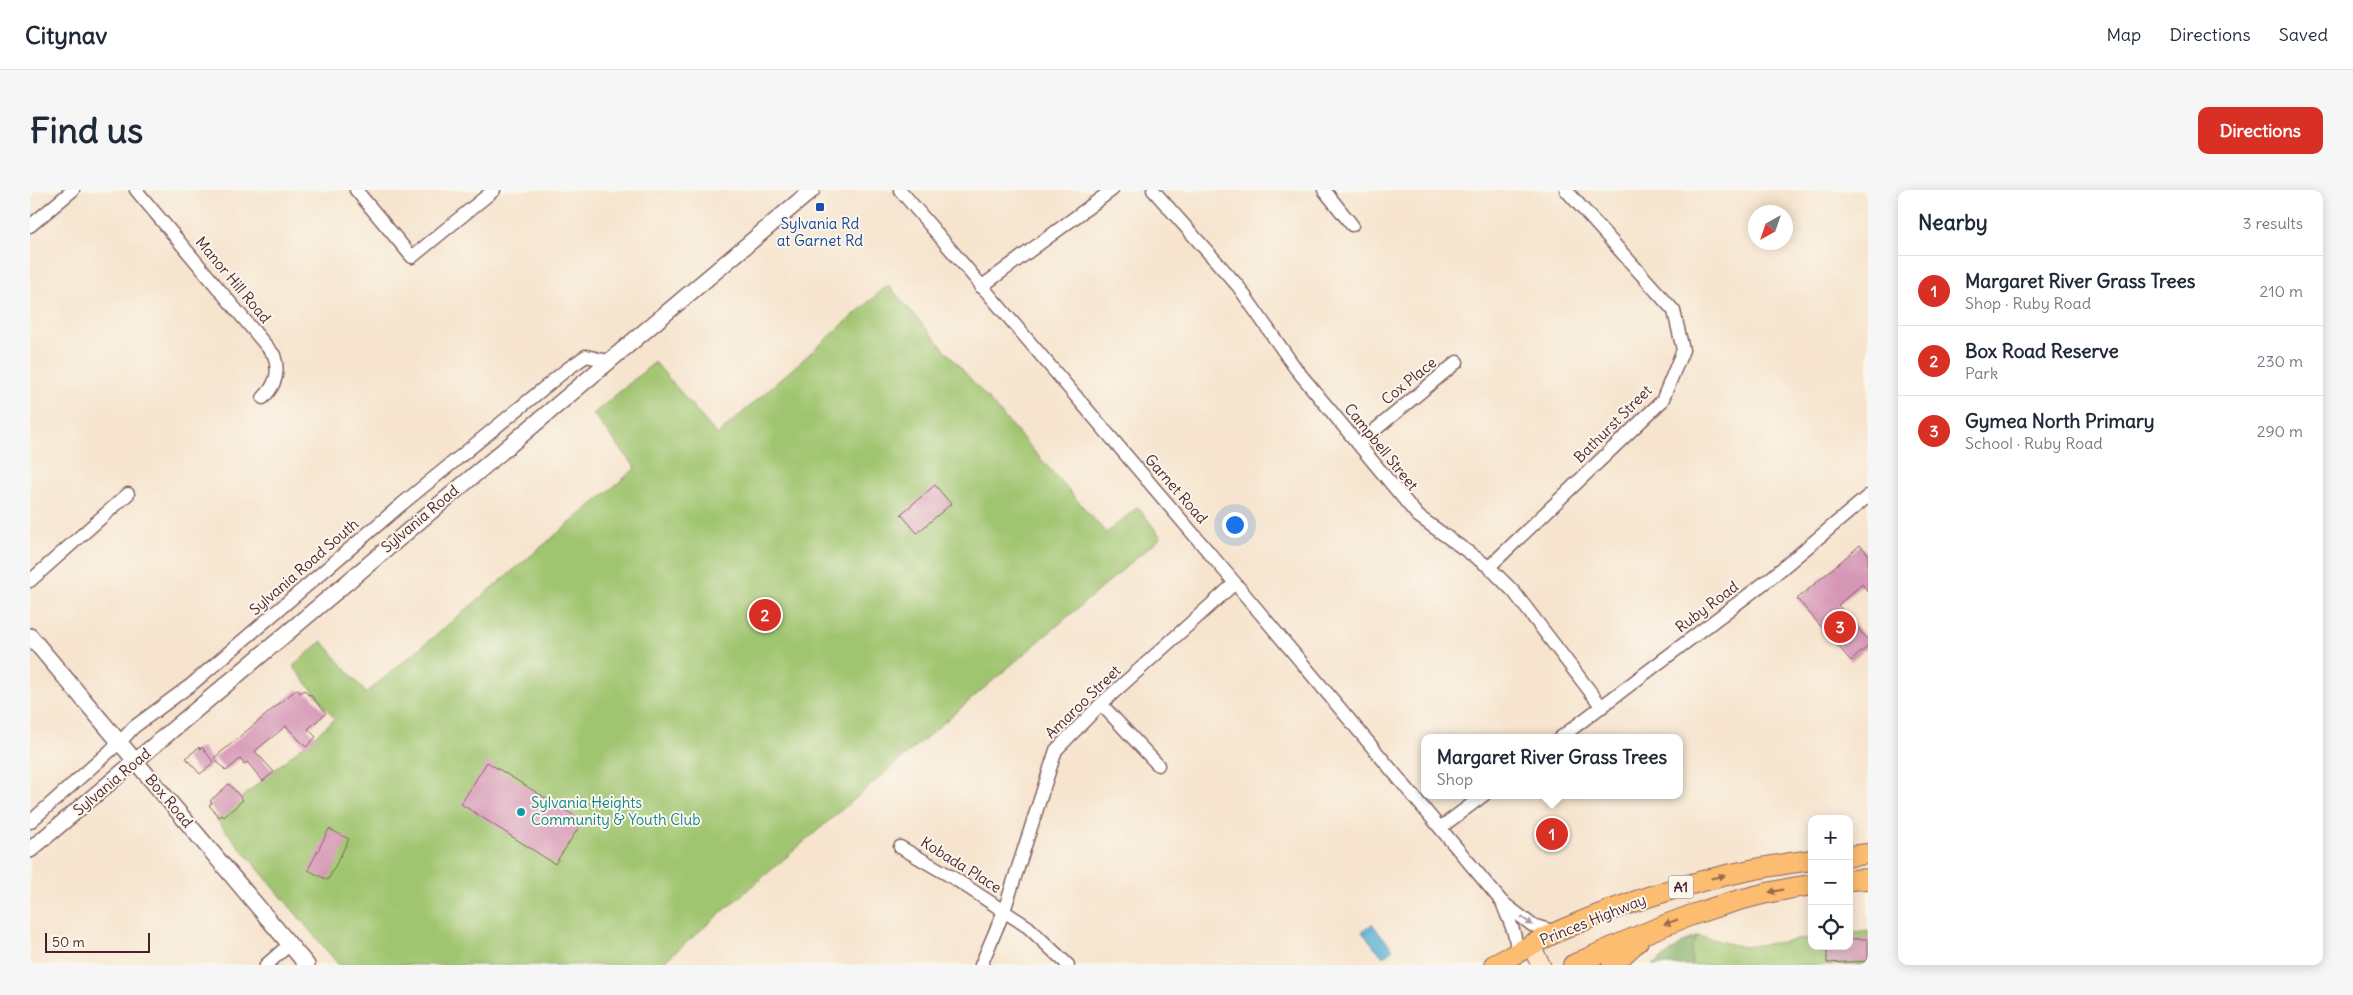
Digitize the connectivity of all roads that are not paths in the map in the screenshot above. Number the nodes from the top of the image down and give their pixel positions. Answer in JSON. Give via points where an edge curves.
{"nodes":[{"id":1,"x":73,"y":190,"type":"edge"},
{"id":2,"x":136,"y":190,"type":"edge"},
{"id":3,"x":356,"y":190,"type":"edge"},
{"id":4,"x":494,"y":190,"type":"edge"},
{"id":5,"x":812,"y":190,"type":"edge"},
{"id":6,"x":900,"y":190,"type":"edge"},
{"id":7,"x":1112,"y":190,"type":"edge"},
{"id":8,"x":1153,"y":190,"type":"edge"},
{"id":9,"x":1324,"y":190,"type":"edge"},
{"id":10,"x":1566,"y":190,"type":"edge"},
{"id":11,"x":1352,"y":225,"type":"dead end"},
{"id":12,"x":30,"y":226,"type":"edge"},
{"id":13,"x":982,"y":287,"type":"junction"},
{"id":14,"x":608,"y":361,"type":"junction"},
{"id":15,"x":1458,"y":362,"type":"dead end"},
{"id":16,"x":263,"y":398,"type":"dead end"},
{"id":17,"x":1358,"y":444,"type":"junction"},
{"id":18,"x":128,"y":494,"type":"dead end"},
{"id":19,"x":1868,"y":496,"type":"edge"},
{"id":20,"x":1489,"y":567,"type":"junction"},
{"id":21,"x":30,"y":581,"type":"edge"},
{"id":22,"x":1235,"y":584,"type":"junction"},
{"id":23,"x":30,"y":636,"type":"edge"},
{"id":24,"x":1101,"y":704,"type":"junction"},
{"id":25,"x":1602,"y":707,"type":"junction"},
{"id":26,"x":1565,"y":734,"type":"edge"},
{"id":27,"x":120,"y":742,"type":"junction"},
{"id":28,"x":136,"y":762,"type":"junction"},
{"id":29,"x":1158,"y":765,"type":"dead end"},
{"id":30,"x":1479,"y":799,"type":"edge"},
{"id":31,"x":30,"y":822,"type":"edge"},
{"id":32,"x":1440,"y":828,"type":"junction"},
{"id":33,"x":900,"y":847,"type":"dead end"},
{"id":34,"x":30,"y":850,"type":"edge"},
{"id":35,"x":1868,"y":854,"type":"edge"},
{"id":36,"x":1853,"y":856,"type":"edge"},
{"id":37,"x":1808,"y":861,"type":"edge"},
{"id":38,"x":1868,"y":879,"type":"edge"},
{"id":39,"x":1853,"y":880,"type":"edge"},
{"id":40,"x":1808,"y":886,"type":"edge"},
{"id":41,"x":1502,"y":902,"type":"junction"},
{"id":42,"x":1004,"y":911,"type":"junction"},
{"id":43,"x":1648,"y":930,"type":"junction"},
{"id":44,"x":1556,"y":932,"type":"junction"},
{"id":45,"x":290,"y":944,"type":"junction"},
{"id":46,"x":1524,"y":950,"type":"junction"},
{"id":47,"x":266,"y":965,"type":"edge"},
{"id":48,"x":308,"y":965,"type":"edge"},
{"id":49,"x":981,"y":965,"type":"edge"},
{"id":50,"x":1068,"y":965,"type":"edge"},
{"id":51,"x":1494,"y":965,"type":"edge"},
{"id":52,"x":1541,"y":965,"type":"edge"},
{"id":53,"x":1573,"y":965,"type":"edge"},
{"id":54,"x":1612,"y":965,"type":"edge"}],
"edges":[{"from":1,"to":12,"type":"street"},
{"from":2,"to":16,"type":"street","name":"Manor Hill Road","via":[[274,355],[276,378]]},
{"from":3,"to":4,"type":"street","via":[[412,257]]},
{"from":5,"to":14,"type":"street","name":"Sylvania Road"},
{"from":6,"to":13,"type":"street","name":"Garnet Road"},
{"from":7,"to":13,"type":"street"},
{"from":8,"to":17,"type":"street","name":"Campbell Street","via":[[1238,286],[1296,369]]},
{"from":9,"to":11,"type":"street"},
{"from":10,"to":20,"type":"street","name":"Bathurst Street","via":[[1674,311],[1683,350],[1662,402]]},
{"from":13,"to":22,"type":"street","name":"Garnet Road"},
{"from":14,"to":27,"type":"street","name":"Sylvania Road South","via":[[586,356],[566,370],[402,504],[192,684],[134,727]]},
{"from":14,"to":28,"type":"street","name":"Sylvania Road"},
{"from":15,"to":17,"type":"street","name":"Cox Place"},
{"from":17,"to":20,"type":"street","name":"Campbell Street","via":[[1418,516]]},
{"from":18,"to":21,"type":"street"},
{"from":19,"to":25,"type":"street","name":"Ruby Road","via":[[1772,577]]},
{"from":20,"to":25,"type":"street","name":"Campbell Street","via":[[1514,592]]},
{"from":22,"to":24,"type":"street","name":"Amaroo Street"},
{"from":22,"to":32,"type":"street","name":"Garnet Road"},
{"from":23,"to":27,"type":"street","name":"Box Road"},
{"from":24,"to":29,"type":"street"},
{"from":24,"to":42,"type":"street","name":"Amaroo Street","via":[[1056,750]]},
{"from":25,"to":26,"type":"street","name":"Ruby Road"},
{"from":27,"to":28,"type":"street","name":"Box Road"},
{"from":27,"to":31,"type":"street","name":"Sylvania Road South"},
{"from":28,"to":34,"type":"street","name":"Sylvania Road"},
{"from":28,"to":45,"type":"street","name":"Box Road"},
{"from":30,"to":32,"type":"street"},
{"from":32,"to":41,"type":"street","name":"Garnet Road"},
{"from":33,"to":42,"type":"street","name":"Kobada Place"},
{"from":35,"to":36,"type":"highway"},
{"from":44,"to":37,"type":"highway","name":"Princes Highway","number":"A1","one_way":true,"via":[[1624,905],[1699,881]]},
{"from":38,"to":39,"type":"highway"},
{"from":40,"to":43,"type":"highway","name":"Princes Highway","number":"A1","one_way":true,"via":[[1740,900]]},
{"from":41,"to":44,"type":"street","name":"Garnet Road","one_way":true,"via":[[1532,925]]},
{"from":41,"to":46,"type":"street","name":"Garnet Road","via":[[1517,944]]},
{"from":42,"to":49,"type":"street","name":"Amaroo Street"},
{"from":42,"to":50,"type":"street","name":"Kobada Place","via":[[1028,927]]},
{"from":43,"to":53,"type":"highway","name":"Princes Highway","number":"A1"},
{"from":43,"to":54,"type":"highway"},
{"from":44,"to":46,"type":"highway","name":"Princes Highway","number":"A1"},
{"from":45,"to":47,"type":"street"},
{"from":45,"to":48,"type":"street","name":"Box Road"},
{"from":46,"to":51,"type":"highway","name":"Princes Highway","number":"A1"},
{"from":46,"to":52,"type":"main road"}]}
